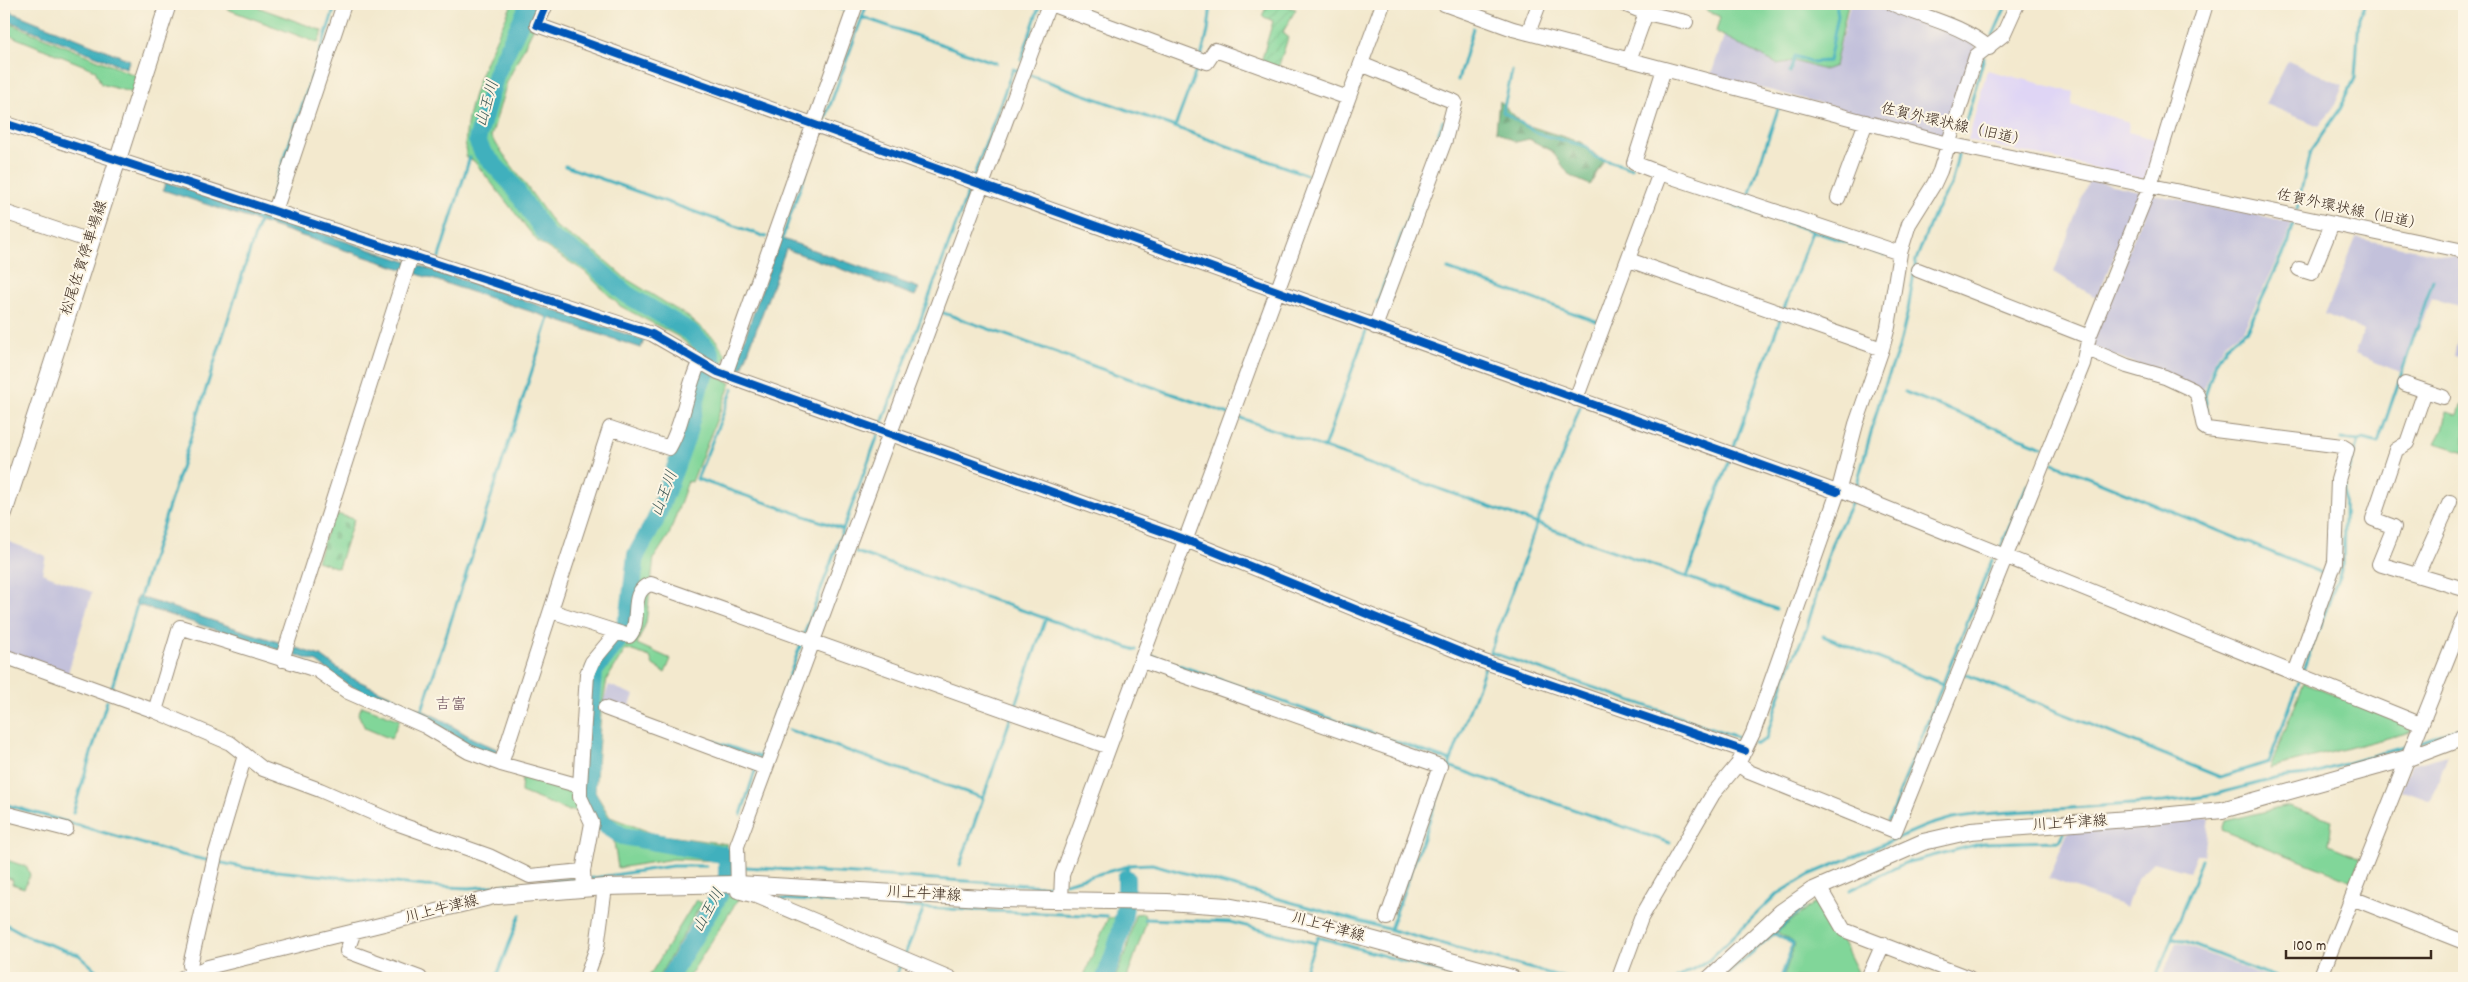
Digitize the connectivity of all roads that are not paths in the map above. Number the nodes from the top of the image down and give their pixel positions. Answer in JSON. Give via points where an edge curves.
{"nodes":[{"id":1,"x":168,"y":4,"type":"edge"},
{"id":2,"x":344,"y":4,"type":"edge"},
{"id":3,"x":546,"y":4,"type":"edge"},
{"id":4,"x":856,"y":4,"type":"edge"},
{"id":5,"x":1050,"y":4,"type":"edge"},
{"id":6,"x":1383,"y":4,"type":"edge"},
{"id":7,"x":1444,"y":4,"type":"edge"},
{"id":8,"x":1540,"y":4,"type":"edge"},
{"id":9,"x":1624,"y":4,"type":"edge"},
{"id":10,"x":1893,"y":4,"type":"edge"},
{"id":11,"x":2017,"y":4,"type":"edge"},
{"id":12,"x":2206,"y":4,"type":"edge"},
{"id":13,"x":1646,"y":13,"type":"junction"},
{"id":14,"x":1686,"y":22,"type":"dead end"},
{"id":15,"x":1528,"y":33,"type":"junction"},
{"id":16,"x":1989,"y":44,"type":"junction"},
{"id":17,"x":1629,"y":60,"type":"junction"},
{"id":18,"x":1361,"y":64,"type":"junction"},
{"id":19,"x":1664,"y":69,"type":"junction"},
{"id":20,"x":1348,"y":98,"type":"junction"},
{"id":21,"x":1866,"y":122,"type":"junction"},
{"id":22,"x":4,"y":123,"type":"edge"},
{"id":23,"x":812,"y":125,"type":"junction"},
{"id":24,"x":1948,"y":144,"type":"junction"},
{"id":25,"x":117,"y":160,"type":"junction"},
{"id":26,"x":1660,"y":173,"type":"junction"},
{"id":27,"x":981,"y":186,"type":"junction"},
{"id":28,"x":2150,"y":186,"type":"junction"},
{"id":29,"x":1838,"y":198,"type":"dead end"},
{"id":30,"x":275,"y":211,"type":"junction"},
{"id":31,"x":4,"y":212,"type":"edge"},
{"id":32,"x":2332,"y":224,"type":"junction"},
{"id":33,"x":90,"y":241,"type":"junction"},
{"id":34,"x":2464,"y":251,"type":"edge"},
{"id":35,"x":1900,"y":253,"type":"junction"},
{"id":36,"x":411,"y":256,"type":"junction"},
{"id":37,"x":1629,"y":260,"type":"junction"},
{"id":38,"x":2299,"y":269,"type":"dead end"},
{"id":39,"x":1918,"y":270,"type":"dead end"},
{"id":40,"x":1277,"y":292,"type":"junction"},
{"id":41,"x":1375,"y":327,"type":"junction"},
{"id":42,"x":2088,"y":343,"type":"junction"},
{"id":43,"x":1882,"y":349,"type":"junction"},
{"id":44,"x":699,"y":363,"type":"junction"},
{"id":45,"x":722,"y":373,"type":"junction"},
{"id":46,"x":2405,"y":384,"type":"dead end"},
{"id":47,"x":2425,"y":391,"type":"junction"},
{"id":48,"x":2443,"y":397,"type":"dead end"},
{"id":49,"x":1576,"y":399,"type":"junction"},
{"id":50,"x":890,"y":434,"type":"junction"},
{"id":51,"x":1846,"y":493,"type":"junction"},
{"id":52,"x":2450,"y":502,"type":"dead end"},
{"id":53,"x":4,"y":513,"type":"edge"},
{"id":54,"x":1186,"y":540,"type":"junction"},
{"id":55,"x":2004,"y":556,"type":"junction"},
{"id":56,"x":2417,"y":575,"type":"junction"},
{"id":57,"x":2464,"y":589,"type":"edge"},
{"id":58,"x":551,"y":611,"type":"junction"},
{"id":59,"x":2464,"y":617,"type":"edge"},
{"id":60,"x":623,"y":634,"type":"junction"},
{"id":61,"x":813,"y":642,"type":"junction"},
{"id":62,"x":284,"y":652,"type":"junction"},
{"id":63,"x":4,"y":656,"type":"edge"},
{"id":64,"x":1142,"y":661,"type":"junction"},
{"id":65,"x":2295,"y":673,"type":"junction"},
{"id":66,"x":605,"y":708,"type":"dead end"},
{"id":67,"x":154,"y":711,"type":"junction"},
{"id":68,"x":2418,"y":729,"type":"junction"},
{"id":69,"x":2464,"y":738,"type":"edge"},
{"id":70,"x":1110,"y":747,"type":"junction"},
{"id":71,"x":1745,"y":751,"type":"junction"},
{"id":72,"x":245,"y":755,"type":"junction"},
{"id":73,"x":2406,"y":759,"type":"junction"},
{"id":74,"x":501,"y":764,"type":"junction"},
{"id":75,"x":1738,"y":764,"type":"junction"},
{"id":76,"x":766,"y":768,"type":"junction"},
{"id":77,"x":580,"y":786,"type":"junction"},
{"id":78,"x":4,"y":813,"type":"edge"},
{"id":79,"x":66,"y":829,"type":"dead end"},
{"id":80,"x":583,"y":872,"type":"junction"},
{"id":81,"x":737,"y":884,"type":"junction"},
{"id":82,"x":605,"y":887,"type":"junction"},
{"id":83,"x":1819,"y":887,"type":"junction"},
{"id":84,"x":584,"y":888,"type":"junction"},
{"id":85,"x":1061,"y":895,"type":"junction"},
{"id":86,"x":498,"y":896,"type":"joint"},
{"id":87,"x":2352,"y":898,"type":"junction"},
{"id":88,"x":1387,"y":918,"type":"dead end"},
{"id":89,"x":354,"y":931,"type":"junction"},
{"id":90,"x":2464,"y":942,"type":"edge"},
{"id":91,"x":1883,"y":944,"type":"junction"},
{"id":92,"x":187,"y":976,"type":"edge"},
{"id":93,"x":420,"y":978,"type":"edge"},
{"id":94,"x":586,"y":978,"type":"edge"},
{"id":95,"x":950,"y":978,"type":"edge"},
{"id":96,"x":1512,"y":978,"type":"edge"},
{"id":97,"x":1619,"y":978,"type":"edge"},
{"id":98,"x":1710,"y":978,"type":"edge"},
{"id":99,"x":1868,"y":978,"type":"edge"},
{"id":100,"x":1969,"y":978,"type":"edge"},
{"id":101,"x":2320,"y":978,"type":"edge"}],
"edges":[{"from":1,"to":25,"type":"main road","name":"松尾佐賀停車場線"},
{"from":2,"to":30,"type":"street"},
{"from":3,"to":23,"type":"street","via":[[537,25]]},
{"from":4,"to":23,"type":"street"},
{"from":5,"to":20,"type":"street","via":[[1200,59],[1215,50]]},
{"from":5,"to":27,"type":"street"},
{"from":6,"to":18,"type":"street"},
{"from":7,"to":15,"type":"street","name":"佐賀外環状線（旧道）"},
{"from":8,"to":15,"type":"street"},
{"from":9,"to":13,"type":"street"},
{"from":10,"to":16,"type":"street","via":[[1921,17],[1941,20]]},
{"from":11,"to":16,"type":"street","via":[[2003,35]]},
{"from":12,"to":28,"type":"street"},
{"from":13,"to":14,"type":"street"},
{"from":13,"to":17,"type":"street"},
{"from":15,"to":17,"type":"street","name":"佐賀外環状線（旧道）"},
{"from":16,"to":24,"type":"street","via":[[1976,56]]},
{"from":17,"to":19,"type":"street","name":"佐賀外環状線（旧道）"},
{"from":18,"to":20,"type":"street"},
{"from":18,"to":41,"type":"street","via":[[1455,102]]},
{"from":19,"to":21,"type":"street","name":"佐賀外環状線（旧道）"},
{"from":19,"to":26,"type":"street","via":[[1634,163]]},
{"from":20,"to":40,"type":"street"},
{"from":21,"to":24,"type":"street","name":"佐賀外環状線（旧道）"},
{"from":21,"to":29,"type":"street"},
{"from":22,"to":25,"type":"street"},
{"from":23,"to":27,"type":"street"},
{"from":23,"to":45,"type":"street"},
{"from":24,"to":28,"type":"street","name":"佐賀外環状線（旧道）"},
{"from":24,"to":35,"type":"street","via":[[1934,184],[1909,224]]},
{"from":25,"to":30,"type":"street"},
{"from":25,"to":33,"type":"main road","name":"松尾佐賀停車場線"},
{"from":26,"to":35,"type":"street"},
{"from":26,"to":37,"type":"street"},
{"from":27,"to":40,"type":"street"},
{"from":27,"to":50,"type":"street"},
{"from":28,"to":32,"type":"street","name":"佐賀外環状線（旧道）"},
{"from":28,"to":42,"type":"street"},
{"from":30,"to":36,"type":"street"},
{"from":31,"to":33,"type":"street"},
{"from":32,"to":34,"type":"street","name":"佐賀外環状線（旧道）"},
{"from":32,"to":38,"type":"street","via":[[2312,273]]},
{"from":33,"to":53,"type":"main road","name":"松尾佐賀停車場線"},
{"from":35,"to":43,"type":"street"},
{"from":36,"to":44,"type":"street","via":[[652,334]]},
{"from":36,"to":62,"type":"street"},
{"from":37,"to":43,"type":"street"},
{"from":37,"to":49,"type":"street"},
{"from":39,"to":42,"type":"street"},
{"from":40,"to":41,"type":"street"},
{"from":40,"to":54,"type":"street"},
{"from":41,"to":49,"type":"street"},
{"from":42,"to":55,"type":"street"},
{"from":42,"to":65,"type":"street","via":[[2127,366],[2165,377],[2193,390],[2207,430],[2347,449],[2338,480],[2335,562]]},
{"from":43,"to":51,"type":"street","via":[[1856,424]]},
{"from":44,"to":45,"type":"street"},
{"from":44,"to":58,"type":"street","via":[[691,378],[669,448],[610,428]]},
{"from":45,"to":50,"type":"street"},
{"from":46,"to":47,"type":"street"},
{"from":47,"to":48,"type":"street"},
{"from":47,"to":56,"type":"street","via":[[2407,443],[2396,450],[2373,519],[2394,527],[2380,564]]},
{"from":49,"to":51,"type":"street"},
{"from":50,"to":54,"type":"street"},
{"from":50,"to":61,"type":"street"},
{"from":51,"to":55,"type":"street"},
{"from":51,"to":71,"type":"street"},
{"from":52,"to":56,"type":"street"},
{"from":54,"to":64,"type":"street"},
{"from":54,"to":71,"type":"street","via":[[1486,663]]},
{"from":55,"to":65,"type":"street"},
{"from":55,"to":75,"type":"street","via":[[1896,830],[1749,772]]},
{"from":56,"to":57,"type":"street"},
{"from":58,"to":60,"type":"street"},
{"from":58,"to":74,"type":"street"},
{"from":59,"to":68,"type":"street"},
{"from":60,"to":61,"type":"street","via":[[633,630],[638,595],[651,584]]},
{"from":60,"to":77,"type":"street","via":[[592,662],[587,674]]},
{"from":61,"to":70,"type":"street"},
{"from":61,"to":76,"type":"street"},
{"from":62,"to":67,"type":"street","via":[[180,627]]},
{"from":62,"to":74,"type":"street","via":[[348,692],[425,726],[469,752]]},
{"from":63,"to":67,"type":"street"},
{"from":64,"to":70,"type":"street"},
{"from":64,"to":88,"type":"street","via":[[1440,766]]},
{"from":65,"to":68,"type":"street"},
{"from":66,"to":76,"type":"street"},
{"from":67,"to":72,"type":"street","via":[[230,743]]},
{"from":68,"to":73,"type":"street"},
{"from":69,"to":73,"type":"main road","name":"川上牛津線"},
{"from":70,"to":85,"type":"street","via":[[1062,875]]},
{"from":71,"to":75,"type":"street"},
{"from":72,"to":80,"type":"street","via":[[263,769],[396,824],[489,856],[530,876]]},
{"from":72,"to":92,"type":"street","via":[[214,862]]},
{"from":73,"to":83,"type":"main road","name":"川上牛津線","via":[[2222,810],[1971,831],[1923,842]]},
{"from":73,"to":87,"type":"street"},
{"from":74,"to":77,"type":"street"},
{"from":75,"to":97,"type":"street","via":[[1713,794],[1640,918]]},
{"from":76,"to":81,"type":"street","via":[[737,846]]},
{"from":77,"to":80,"type":"street","via":[[580,797],[592,823]]},
{"from":78,"to":79,"type":"street"},
{"from":80,"to":84,"type":"street"},
{"from":81,"to":82,"type":"main road","name":"川上牛津線"},
{"from":81,"to":85,"type":"main road","name":"川上牛津線"},
{"from":81,"to":95,"type":"street","via":[[738,891],[759,896]]},
{"from":82,"to":84,"type":"main road","name":"川上牛津線"},
{"from":82,"to":94,"type":"street","via":[[597,947]]},
{"from":83,"to":91,"type":"street","via":[[1844,930]]},
{"from":83,"to":98,"type":"main road","name":"川上牛津線","via":[[1781,912]]},
{"from":84,"to":86,"type":"main road","name":"川上牛津線"},
{"from":85,"to":96,"type":"main road","name":"川上牛津線","via":[[1112,902],[1217,905],[1265,912]]},
{"from":86,"to":89,"type":"street","name":"川上牛津線"},
{"from":87,"to":90,"type":"street"},
{"from":87,"to":101,"type":"street"},
{"from":89,"to":92,"type":"street","name":"川上牛津線","via":[[226,962]]},
{"from":89,"to":93,"type":"street","via":[[347,951]]},
{"from":91,"to":99,"type":"street"},
{"from":91,"to":100,"type":"street"}]}
